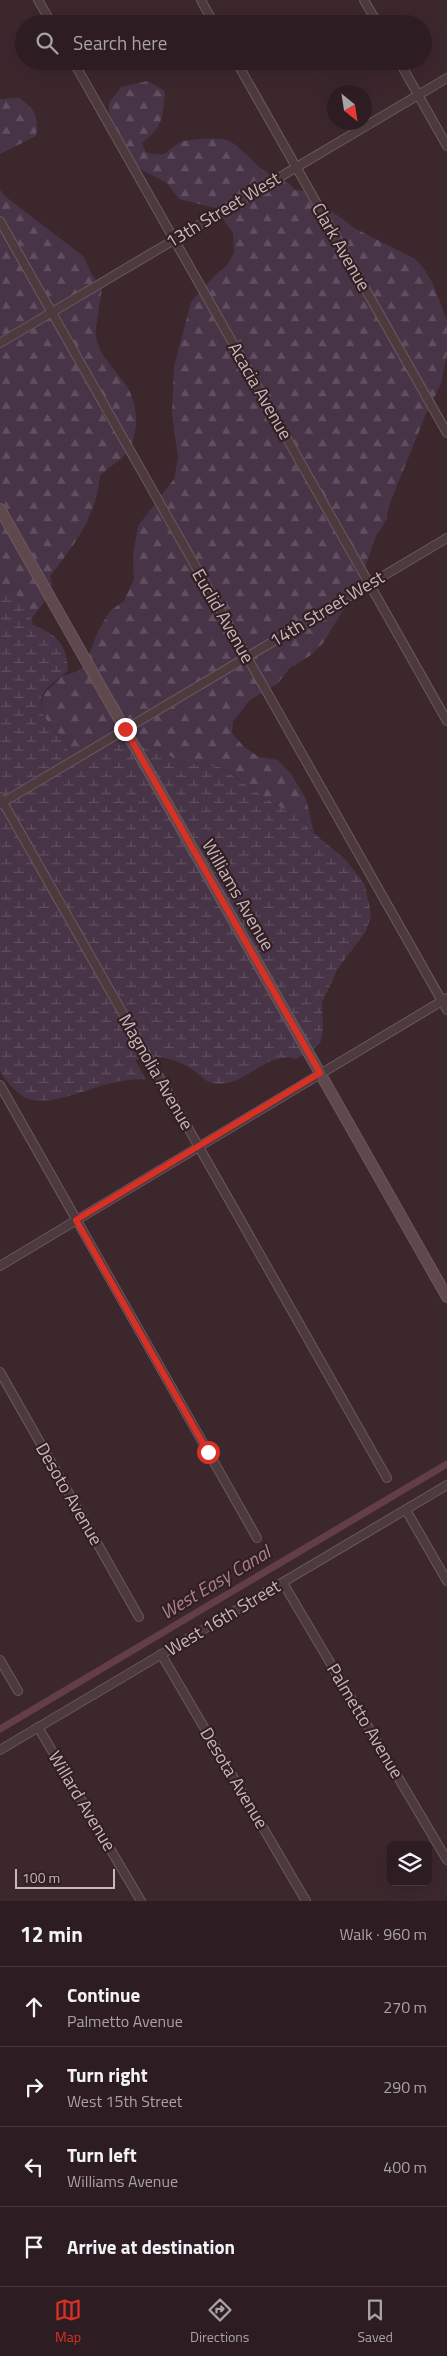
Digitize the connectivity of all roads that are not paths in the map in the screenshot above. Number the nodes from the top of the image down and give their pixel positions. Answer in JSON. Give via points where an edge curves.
{"nodes":[{"id":1,"x":38,"y":0,"type":"edge"},
{"id":2,"x":201,"y":0,"type":"edge"},
{"id":3,"x":364,"y":0,"type":"edge"},
{"id":4,"x":47,"y":15,"type":"edge"},
{"id":5,"x":209,"y":15,"type":"edge"},
{"id":6,"x":373,"y":15,"type":"edge"},
{"id":7,"x":78,"y":70,"type":"edge"},
{"id":8,"x":241,"y":70,"type":"edge"},
{"id":9,"x":404,"y":70,"type":"edge"},
{"id":10,"x":447,"y":78,"type":"edge"},
{"id":11,"x":418,"y":95,"type":"junction"},
{"id":12,"x":447,"y":146,"type":"edge"},
{"id":13,"x":296,"y":167,"type":"junction"},
{"id":14,"x":0,"y":221,"type":"edge"},
{"id":15,"x":174,"y":240,"type":"junction"},
{"id":16,"x":52,"y":312,"type":"junction"},
{"id":17,"x":0,"y":343,"type":"edge"},
{"id":18,"x":447,"y":433,"type":"edge"},
{"id":19,"x":0,"y":509,"type":"edge"},
{"id":20,"x":447,"y":538,"type":"edge"},
{"id":21,"x":369,"y":584,"type":"junction"},
{"id":22,"x":247,"y":657,"type":"junction"},
{"id":23,"x":447,"y":721,"type":"edge"},
{"id":24,"x":125,"y":729,"type":"junction"},
{"id":25,"x":1,"y":801,"type":"edge"},
{"id":26,"x":444,"y":999,"type":"edge"},
{"id":27,"x":447,"y":1010,"type":"edge"},
{"id":28,"x":320,"y":1073,"type":"junction"},
{"id":29,"x":0,"y":1085,"type":"edge"},
{"id":30,"x":198,"y":1147,"type":"junction"},
{"id":31,"x":76,"y":1220,"type":"junction"},
{"id":32,"x":0,"y":1266,"type":"edge"},
{"id":33,"x":447,"y":1297,"type":"edge"},
{"id":34,"x":0,"y":1372,"type":"edge"},
{"id":35,"x":387,"y":1478,"type":"dead end"},
{"id":36,"x":447,"y":1485,"type":"edge"},
{"id":37,"x":406,"y":1510,"type":"junction"},
{"id":38,"x":257,"y":1538,"type":"dead end"},
{"id":39,"x":447,"y":1581,"type":"edge"},
{"id":40,"x":282,"y":1583,"type":"junction"},
{"id":41,"x":139,"y":1617,"type":"dead end"},
{"id":42,"x":161,"y":1654,"type":"junction"},
{"id":43,"x":0,"y":1660,"type":"edge"},
{"id":44,"x":18,"y":1691,"type":"dead end"},
{"id":45,"x":38,"y":1728,"type":"junction"},
{"id":46,"x":0,"y":1750,"type":"edge"},
{"id":47,"x":447,"y":1860,"type":"edge"},
{"id":48,"x":141,"y":1901,"type":"edge"},
{"id":49,"x":306,"y":1901,"type":"edge"}],
"edges":[{"from":1,"to":4,"type":"street"},
{"from":2,"to":5,"type":"street"},
{"from":3,"to":6,"type":"street"},
{"from":7,"to":15,"type":"street","name":"Acacia Avenue"},
{"from":8,"to":13,"type":"street","name":"Clark Avenue"},
{"from":9,"to":11,"type":"street"},
{"from":10,"to":11,"type":"street","name":"13th Street West"},
{"from":11,"to":12,"type":"street"},
{"from":11,"to":13,"type":"street","name":"13th Street West"},
{"from":13,"to":15,"type":"street","name":"13th Street West"},
{"from":13,"to":18,"type":"street","name":"Clark Avenue"},
{"from":14,"to":16,"type":"street","name":"Euclid Avenue"},
{"from":15,"to":16,"type":"street","name":"13th Street West"},
{"from":15,"to":21,"type":"street","name":"Acacia Avenue"},
{"from":16,"to":17,"type":"street","name":"13th Street West"},
{"from":16,"to":22,"type":"street","name":"Euclid Avenue"},
{"from":19,"to":24,"type":"street","name":"Williams Avenue"},
{"from":20,"to":21,"type":"street","name":"14th Street West"},
{"from":21,"to":22,"type":"street","name":"14th Street West"},
{"from":21,"to":23,"type":"street","name":"Acacia Avenue"},
{"from":22,"to":24,"type":"street","name":"14th Street West"},
{"from":22,"to":26,"type":"street","name":"Euclid Avenue"},
{"from":24,"to":25,"type":"street","name":"14th Street West"},
{"from":24,"to":28,"type":"street","name":"Williams Avenue"},
{"from":25,"to":30,"type":"street","name":"Magnolia Avenue"},
{"from":26,"to":27,"type":"street","name":"Euclid Avenue"},
{"from":26,"to":28,"type":"street"},
{"from":28,"to":30,"type":"street"},
{"from":28,"to":33,"type":"street","name":"Williams Avenue"},
{"from":29,"to":31,"type":"street"},
{"from":30,"to":31,"type":"street"},
{"from":30,"to":35,"type":"street","name":"Magnolia Avenue"},
{"from":31,"to":32,"type":"street"},
{"from":31,"to":38,"type":"street"},
{"from":34,"to":41,"type":"street","name":"Desoto Avenue"},
{"from":36,"to":37,"type":"street","name":"West 16th Street"},
{"from":37,"to":39,"type":"street"},
{"from":37,"to":40,"type":"street","name":"West 16th Street"},
{"from":40,"to":42,"type":"street","name":"West 16th Street"},
{"from":40,"to":47,"type":"street","name":"Palmetto Avenue"},
{"from":42,"to":45,"type":"street","name":"West 16th Street"},
{"from":42,"to":49,"type":"street","name":"Desota Avenue"},
{"from":43,"to":44,"type":"street"},
{"from":45,"to":46,"type":"street","name":"West 16th Street"},
{"from":45,"to":48,"type":"street","name":"Willard Avenue"}]}
